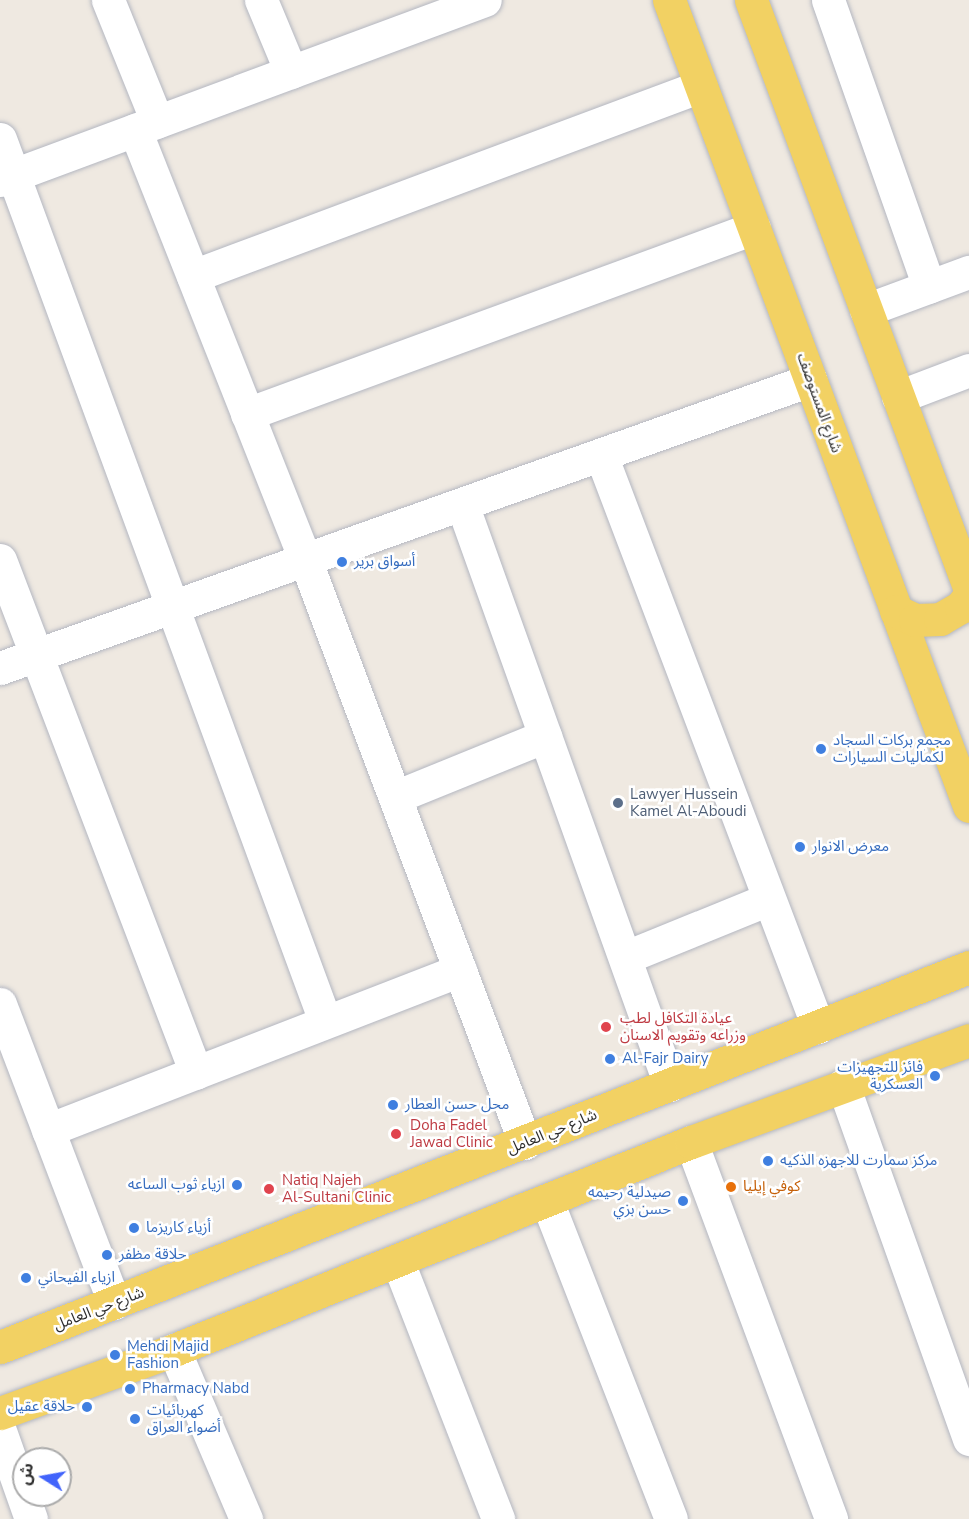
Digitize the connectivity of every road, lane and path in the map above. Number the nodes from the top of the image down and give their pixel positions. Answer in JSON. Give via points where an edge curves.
{"nodes":[{"id":1,"x":108,"y":0,"type":"edge"},
{"id":2,"x":261,"y":0,"type":"edge"},
{"id":3,"x":485,"y":0,"type":"edge"},
{"id":4,"x":669,"y":0,"type":"edge"},
{"id":5,"x":751,"y":0,"type":"edge"},
{"id":6,"x":828,"y":0,"type":"edge"},
{"id":7,"x":424,"y":10,"type":"edge"},
{"id":8,"x":291,"y":72,"type":"junction"},
{"id":9,"x":701,"y":86,"type":"junction"},
{"id":10,"x":146,"y":126,"type":"junction"},
{"id":11,"x":0,"y":139,"type":"edge"},
{"id":12,"x":7,"y":177,"type":"edge"},
{"id":13,"x":754,"y":228,"type":"junction"},
{"id":14,"x":969,"y":272,"type":"edge"},
{"id":15,"x":193,"y":276,"type":"junction"},
{"id":16,"x":928,"y":287,"type":"junction"},
{"id":17,"x":866,"y":310,"type":"junction"},
{"id":18,"x":969,"y":370,"type":"edge"},
{"id":19,"x":810,"y":380,"type":"junction"},
{"id":20,"x":898,"y":397,"type":"junction"},
{"id":21,"x":247,"y":414,"type":"junction"},
{"id":22,"x":601,"y":455,"type":"junction"},
{"id":23,"x":462,"y":504,"type":"junction"},
{"id":24,"x":305,"y":559,"type":"junction"},
{"id":25,"x":0,"y":560,"type":"edge"},
{"id":26,"x":969,"y":587,"type":"edge"},
{"id":27,"x":969,"y":596,"type":"edge"},
{"id":28,"x":171,"y":607,"type":"junction"},
{"id":29,"x":896,"y":611,"type":"junction"},
{"id":30,"x":36,"y":654,"type":"junction"},
{"id":31,"x":0,"y":668,"type":"edge"},
{"id":32,"x":545,"y":736,"type":"junction"},
{"id":33,"x":394,"y":796,"type":"junction"},
{"id":34,"x":969,"y":806,"type":"edge"},
{"id":35,"x":769,"y":899,"type":"junction"},
{"id":36,"x":626,"y":957,"type":"junction"},
{"id":37,"x":969,"y":967,"type":"edge"},
{"id":38,"x":460,"y":970,"type":"junction"},
{"id":39,"x":0,"y":1004,"type":"edge"},
{"id":40,"x":325,"y":1021,"type":"junction"},
{"id":41,"x":818,"y":1027,"type":"junction"},
{"id":42,"x":969,"y":1040,"type":"edge"},
{"id":43,"x":196,"y":1073,"type":"junction"},
{"id":44,"x":670,"y":1085,"type":"junction"},
{"id":45,"x":843,"y":1085,"type":"junction"},
{"id":46,"x":48,"y":1130,"type":"junction"},
{"id":47,"x":692,"y":1142,"type":"junction"},
{"id":48,"x":525,"y":1143,"type":"junction"},
{"id":49,"x":547,"y":1201,"type":"junction"},
{"id":50,"x":398,"y":1262,"type":"junction"},
{"id":51,"x":114,"y":1303,"type":"junction"},
{"id":52,"x":0,"y":1347,"type":"edge"},
{"id":53,"x":174,"y":1350,"type":"junction"},
{"id":54,"x":0,"y":1413,"type":"edge"},
{"id":55,"x":0,"y":1431,"type":"edge"},
{"id":56,"x":969,"y":1438,"type":"edge"},
{"id":57,"x":31,"y":1519,"type":"edge"},
{"id":58,"x":246,"y":1519,"type":"edge"},
{"id":59,"x":498,"y":1519,"type":"edge"},
{"id":60,"x":671,"y":1519,"type":"edge"},
{"id":61,"x":831,"y":1519,"type":"edge"}],
"edges":[{"from":1,"to":10,"type":"street"},
{"from":2,"to":8,"type":"street"},
{"from":3,"to":7,"type":"street"},
{"from":4,"to":9,"type":"main road","name":"شارع المستوصف"},
{"from":5,"to":17,"type":"main road"},
{"from":6,"to":16,"type":"street"},
{"from":7,"to":8,"type":"street"},
{"from":8,"to":10,"type":"street"},
{"from":9,"to":13,"type":"main road","name":"شارع المستوصف"},
{"from":9,"to":15,"type":"street"},
{"from":10,"to":12,"type":"street"},
{"from":10,"to":15,"type":"street"},
{"from":11,"to":12,"type":"street"},
{"from":12,"to":28,"type":"street"},
{"from":13,"to":19,"type":"main road","name":"شارع المستوصف"},
{"from":13,"to":21,"type":"street"},
{"from":14,"to":16,"type":"street"},
{"from":15,"to":21,"type":"street"},
{"from":16,"to":17,"type":"street"},
{"from":17,"to":20,"type":"main road"},
{"from":18,"to":20,"type":"street"},
{"from":19,"to":22,"type":"street"},
{"from":19,"to":29,"type":"main road","name":"شارع المستوصف"},
{"from":20,"to":26,"type":"main road"},
{"from":21,"to":24,"type":"street"},
{"from":22,"to":23,"type":"street"},
{"from":22,"to":35,"type":"street"},
{"from":23,"to":24,"type":"street"},
{"from":23,"to":32,"type":"street"},
{"from":24,"to":28,"type":"street"},
{"from":24,"to":33,"type":"street"},
{"from":25,"to":30,"type":"street"},
{"from":27,"to":29,"type":"main road","via":[[961,607],[940,620],[915,620]]},
{"from":28,"to":30,"type":"street"},
{"from":28,"to":40,"type":"street"},
{"from":29,"to":34,"type":"main road","name":"شارع المستوصف"},
{"from":30,"to":31,"type":"street"},
{"from":30,"to":43,"type":"street"},
{"from":32,"to":33,"type":"street"},
{"from":32,"to":36,"type":"street"},
{"from":33,"to":38,"type":"street"},
{"from":35,"to":36,"type":"street"},
{"from":35,"to":41,"type":"street"},
{"from":36,"to":44,"type":"street"},
{"from":37,"to":41,"type":"main road","name":"شارع حي العامل"},
{"from":38,"to":40,"type":"street"},
{"from":38,"to":48,"type":"street"},
{"from":39,"to":46,"type":"street"},
{"from":40,"to":43,"type":"street"},
{"from":41,"to":44,"type":"main road","name":"شارع حي العامل"},
{"from":42,"to":45,"type":"main road"},
{"from":43,"to":46,"type":"street"},
{"from":44,"to":48,"type":"main road","name":"شارع حي العامل"},
{"from":45,"to":47,"type":"main road"},
{"from":45,"to":56,"type":"street"},
{"from":46,"to":51,"type":"street"},
{"from":47,"to":49,"type":"main road"},
{"from":47,"to":61,"type":"street"},
{"from":48,"to":51,"type":"main road","name":"شارع حي العامل"},
{"from":49,"to":50,"type":"main road"},
{"from":49,"to":60,"type":"street"},
{"from":50,"to":53,"type":"main road"},
{"from":50,"to":59,"type":"street"},
{"from":51,"to":52,"type":"main road","name":"شارع حي العامل"},
{"from":53,"to":54,"type":"main road"},
{"from":53,"to":58,"type":"street"},
{"from":55,"to":57,"type":"street"}]}
